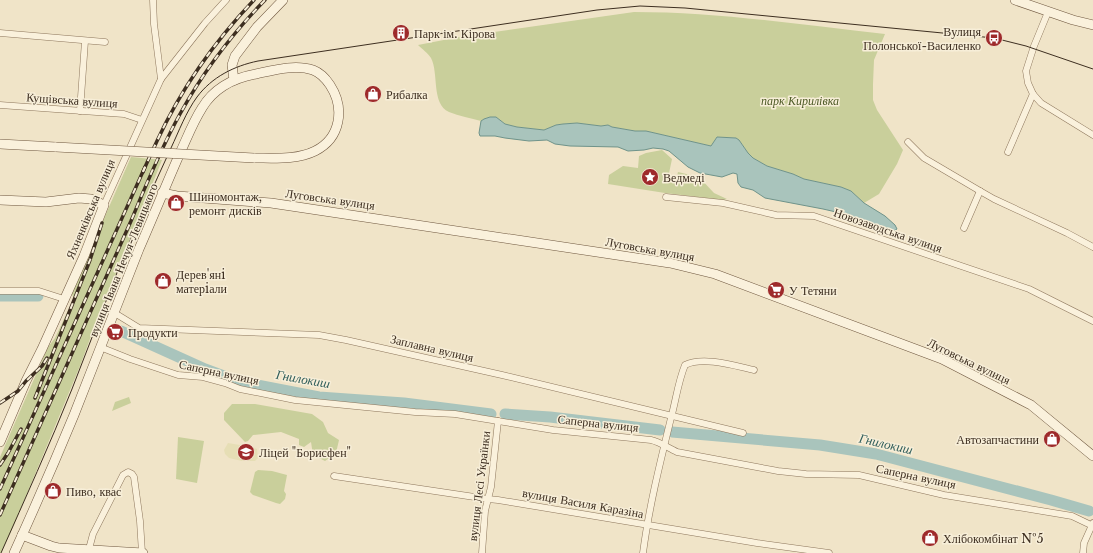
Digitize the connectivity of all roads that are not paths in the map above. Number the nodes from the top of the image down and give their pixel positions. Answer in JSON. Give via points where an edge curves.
{"nodes":[{"id":1,"x":153,"y":0,"type":"edge"},
{"id":2,"x":226,"y":0,"type":"edge"},
{"id":3,"x":282,"y":0,"type":"edge"},
{"id":4,"x":1015,"y":0,"type":"edge"},
{"id":5,"x":1048,"y":12,"type":"junction"},
{"id":6,"x":1093,"y":25,"type":"edge"},
{"id":7,"x":0,"y":33,"type":"edge"},
{"id":8,"x":86,"y":41,"type":"junction"},
{"id":9,"x":105,"y":42,"type":"dead end"},
{"id":10,"x":161,"y":79,"type":"junction"},
{"id":11,"x":234,"y":80,"type":"junction"},
{"id":12,"x":1033,"y":94,"type":"junction"},
{"id":13,"x":0,"y":105,"type":"edge"},
{"id":14,"x":80,"y":111,"type":"junction"},
{"id":15,"x":142,"y":120,"type":"junction"},
{"id":16,"x":1093,"y":135,"type":"edge"},
{"id":17,"x":908,"y":142,"type":"dead end"},
{"id":18,"x":0,"y":144,"type":"edge"},
{"id":19,"x":1008,"y":152,"type":"dead end"},
{"id":20,"x":980,"y":191,"type":"junction"},
{"id":21,"x":162,"y":193,"type":"junction"},
{"id":22,"x":666,"y":197,"type":"dead end"},
{"id":23,"x":0,"y":200,"type":"edge"},
{"id":24,"x":104,"y":205,"type":"junction"},
{"id":25,"x":964,"y":228,"type":"dead end"},
{"id":26,"x":1093,"y":247,"type":"edge"},
{"id":27,"x":0,"y":291,"type":"edge"},
{"id":28,"x":64,"y":299,"type":"junction"},
{"id":29,"x":114,"y":312,"type":"junction"},
{"id":30,"x":1093,"y":321,"type":"edge"},
{"id":31,"x":100,"y":346,"type":"junction"},
{"id":32,"x":754,"y":370,"type":"dead end"},
{"id":33,"x":672,"y":416,"type":"junction"},
{"id":34,"x":498,"y":421,"type":"junction"},
{"id":35,"x":743,"y":433,"type":"dead end"},
{"id":36,"x":0,"y":442,"type":"edge"},
{"id":37,"x":664,"y":446,"type":"junction"},
{"id":38,"x":1093,"y":456,"type":"edge"},
{"id":39,"x":334,"y":476,"type":"dead end"},
{"id":40,"x":488,"y":499,"type":"junction"},
{"id":41,"x":647,"y":525,"type":"junction"},
{"id":42,"x":1092,"y":525,"type":"edge"},
{"id":43,"x":22,"y":535,"type":"junction"},
{"id":44,"x":89,"y":549,"type":"junction"},
{"id":45,"x":14,"y":553,"type":"edge"},
{"id":46,"x":143,"y":553,"type":"edge"},
{"id":47,"x":482,"y":553,"type":"edge"},
{"id":48,"x":644,"y":553,"type":"edge"},
{"id":49,"x":829,"y":553,"type":"edge"},
{"id":50,"x":1082,"y":553,"type":"edge"}],
"edges":[{"from":1,"to":10,"type":"street"},
{"from":2,"to":10,"type":"street","name":"Яхненківська вулиця"},
{"from":3,"to":11,"type":"main road","via":[[235,56],[232,65]]},
{"from":4,"to":5,"type":"main road"},
{"from":5,"to":6,"type":"main road"},
{"from":5,"to":12,"type":"street","via":[[1026,71]]},
{"from":7,"to":8,"type":"street"},
{"from":8,"to":9,"type":"street"},
{"from":8,"to":14,"type":"street"},
{"from":10,"to":15,"type":"street","name":"Яхненківська вулиця"},
{"from":11,"to":18,"type":"main road","name":"вулиця Івана Нечуя-Левицького","bridge":true,"via":[[277,69],[299,68],[321,74],[334,92],[339,105],[340,113],[336,128],[327,142],[316,151],[293,157],[254,158]]},
{"from":11,"to":21,"type":"main road","name":"вулиця Івана Нечуя-Левицького","via":[[214,93],[201,109]]},
{"from":12,"to":16,"type":"street","via":[[1041,103]]},
{"from":12,"to":19,"type":"street"},
{"from":13,"to":14,"type":"street","name":"Кущівська вулиця"},
{"from":14,"to":15,"type":"street","name":"Кущівська вулиця","via":[[124,114]]},
{"from":15,"to":24,"type":"street","name":"Яхненківська вулиця"},
{"from":17,"to":20,"type":"street","via":[[924,158]]},
{"from":20,"to":25,"type":"street"},
{"from":20,"to":26,"type":"street"},
{"from":21,"to":29,"type":"main road","name":"вулиця Івана Нечуя-Левицького"},
{"from":21,"to":38,"type":"main road","name":"Луговська вулиця","via":[[272,203],[670,263],[715,274],[942,359],[1031,405]]},
{"from":22,"to":30,"type":"street","name":"Новозаводська вулиця","via":[[723,203],[776,215],[814,216],[1030,289]]},
{"from":23,"to":24,"type":"main road","via":[[46,202],[79,198],[91,199]]},
{"from":24,"to":28,"type":"main road","name":"Яхненківська вулиця"},
{"from":27,"to":28,"type":"street","via":[[39,291]]},
{"from":28,"to":36,"type":"main road","name":"Яхненківська вулиця"},
{"from":29,"to":31,"type":"main road","name":"вулиця Івана Нечуя-Левицького"},
{"from":29,"to":33,"type":"street","name":"Заплавна вулиця","via":[[139,328],[318,335],[346,340]]},
{"from":31,"to":34,"type":"street","name":"Саперна вулиця","via":[[178,375],[203,377],[240,389],[295,400],[455,414]]},
{"from":31,"to":43,"type":"main road","name":"вулиця Івана Нечуя-Левицького","via":[[74,415]]},
{"from":32,"to":33,"type":"street","via":[[720,363],[690,362],[685,365],[680,376]]},
{"from":33,"to":35,"type":"street","name":"Заплавна вулиця"},
{"from":33,"to":37,"type":"street"},
{"from":34,"to":37,"type":"street","name":"Саперна вулиця","via":[[553,430],[651,440]]},
{"from":34,"to":40,"type":"street","name":"вулиця Лесі Українки"},
{"from":37,"to":41,"type":"street"},
{"from":37,"to":42,"type":"street","name":"Саперна вулиця","via":[[677,452],[778,471],[859,475],[944,495],[1072,516]]},
{"from":39,"to":40,"type":"street","name":"вулиця Василя Каразіна"},
{"from":40,"to":41,"type":"street","name":"вулиця Василя Каразіна"},
{"from":40,"to":47,"type":"street","name":"вулиця Лесі Українки"},
{"from":41,"to":48,"type":"street"},
{"from":41,"to":49,"type":"street","name":"вулиця Василя Каразіна"},
{"from":42,"to":50,"type":"street"},
{"from":43,"to":44,"type":"main road","via":[[59,548]]},
{"from":43,"to":45,"type":"main road","name":"вулиця Івана Нечуя-Левицького"},
{"from":44,"to":46,"type":"main road"},
{"from":44,"to":46,"type":"street","via":[[93,534],[123,475],[128,472],[134,477]]}]}
